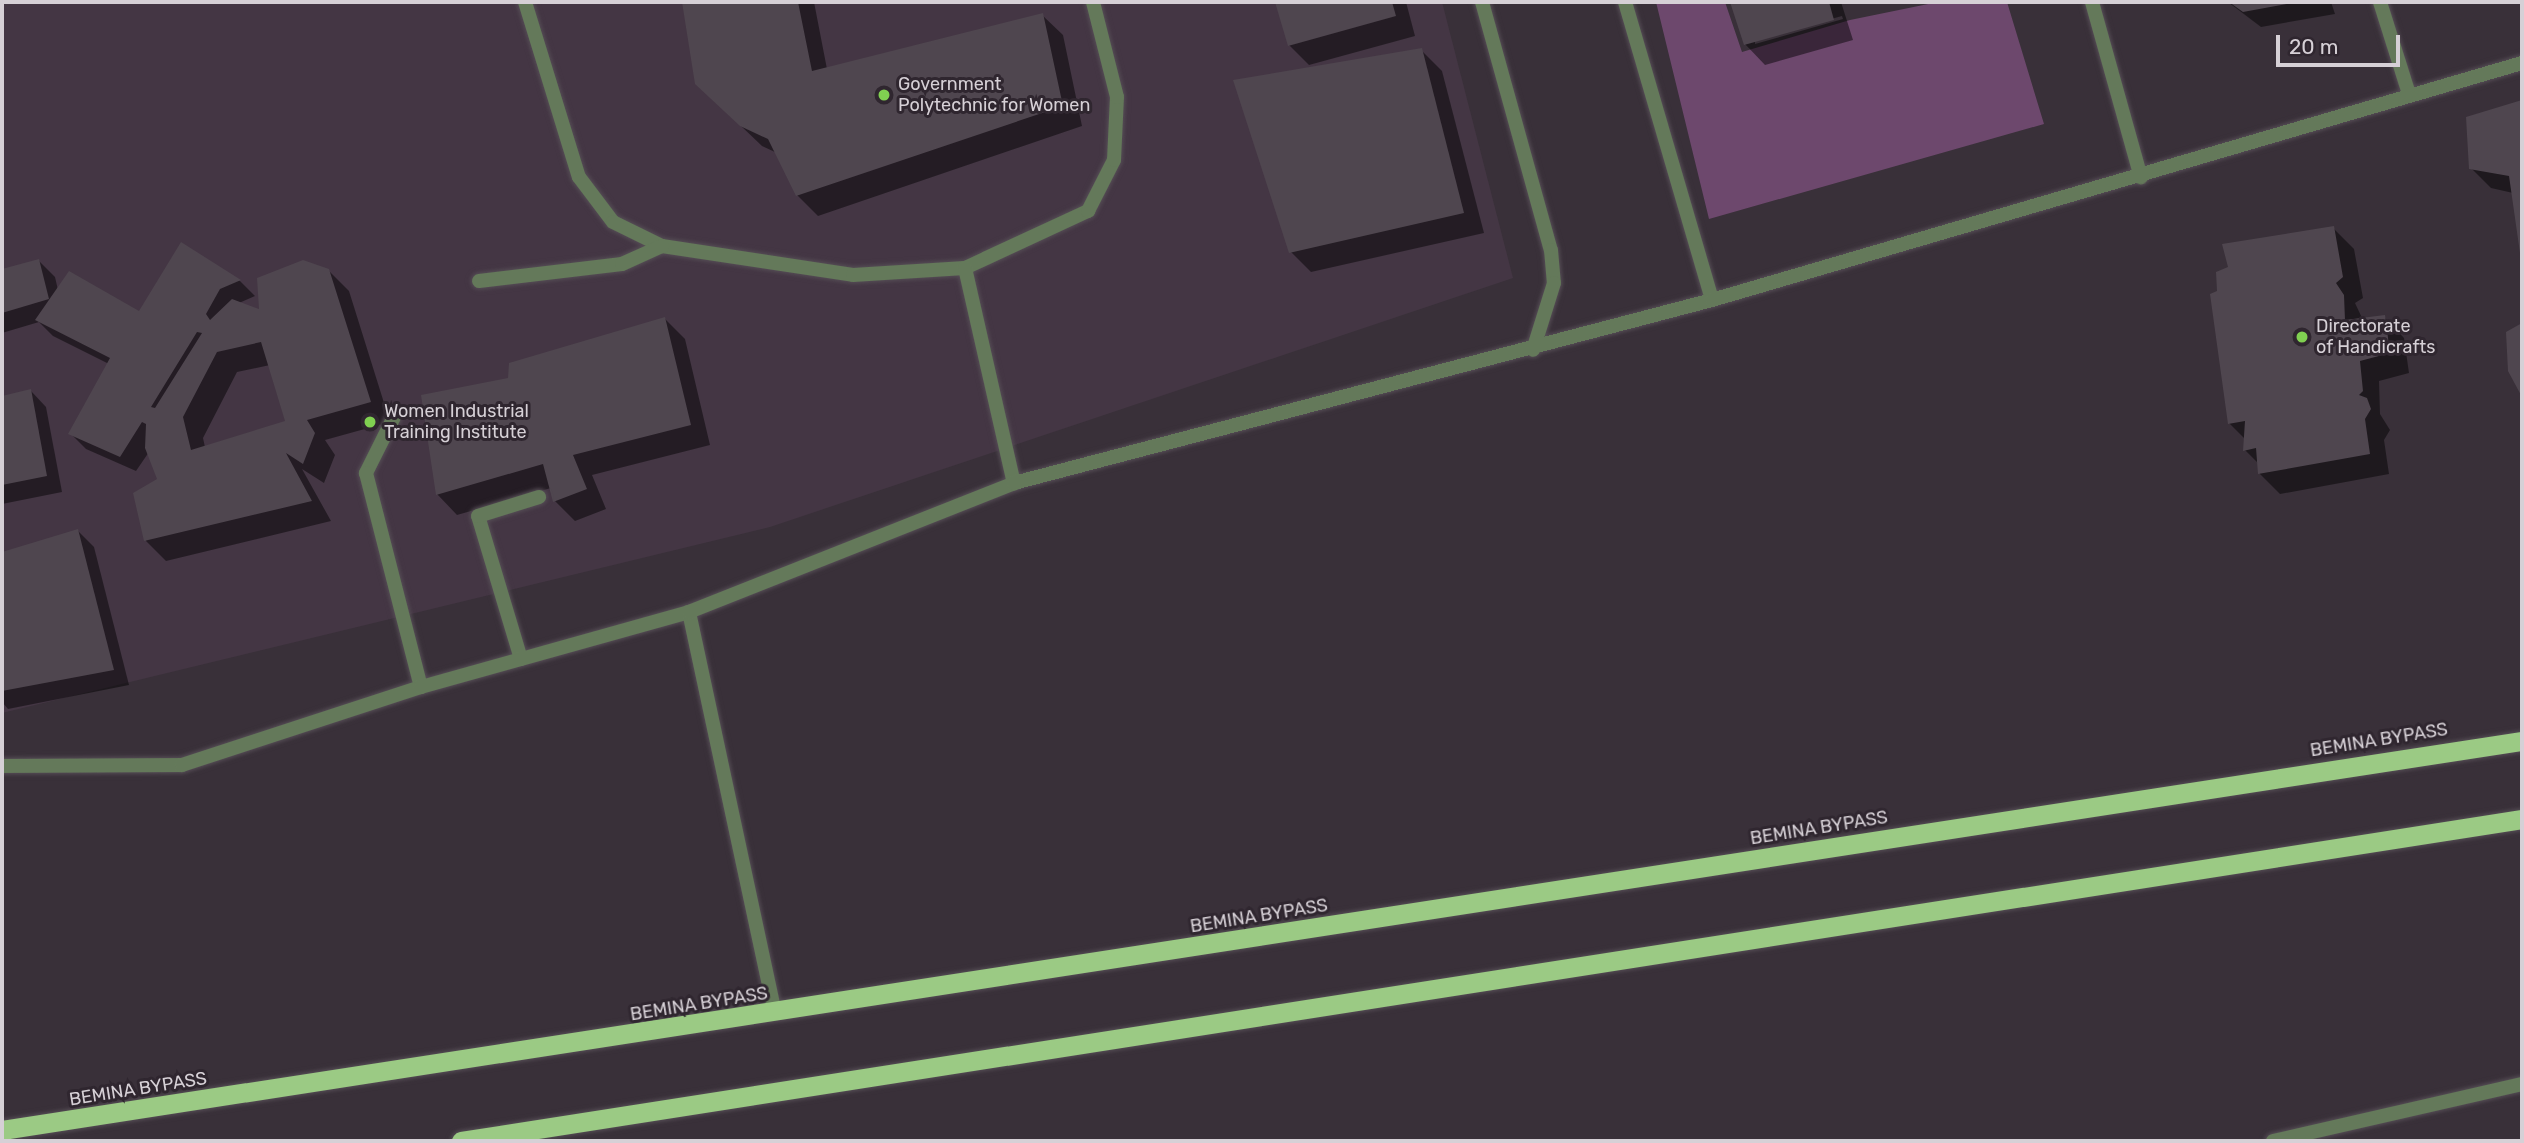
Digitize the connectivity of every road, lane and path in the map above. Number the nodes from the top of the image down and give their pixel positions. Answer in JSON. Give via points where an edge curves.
{"nodes":[{"id":1,"x":525,"y":2,"type":"edge"},
{"id":2,"x":1093,"y":2,"type":"edge"},
{"id":3,"x":1482,"y":2,"type":"edge"},
{"id":4,"x":1625,"y":2,"type":"edge"},
{"id":5,"x":2092,"y":2,"type":"edge"},
{"id":6,"x":2380,"y":2,"type":"edge"},
{"id":7,"x":2522,"y":63,"type":"edge"},
{"id":8,"x":2409,"y":94,"type":"junction"},
{"id":9,"x":2141,"y":177,"type":"junction"},
{"id":10,"x":662,"y":246,"type":"junction"},
{"id":11,"x":965,"y":268,"type":"junction"},
{"id":12,"x":479,"y":281,"type":"dead end"},
{"id":13,"x":1712,"y":300,"type":"junction"},
{"id":14,"x":1532,"y":350,"type":"junction"},
{"id":15,"x":394,"y":417,"type":"dead end"},
{"id":16,"x":1014,"y":483,"type":"junction"},
{"id":17,"x":539,"y":498,"type":"dead end"},
{"id":18,"x":689,"y":612,"type":"junction"},
{"id":19,"x":521,"y":659,"type":"junction"},
{"id":20,"x":421,"y":687,"type":"junction"},
{"id":21,"x":2522,"y":741,"type":"edge"},
{"id":22,"x":2,"y":766,"type":"edge"},
{"id":23,"x":2522,"y":819,"type":"edge"},
{"id":24,"x":775,"y":1013,"type":"junction"},
{"id":25,"x":2522,"y":1084,"type":"edge"},
{"id":26,"x":2,"y":1130,"type":"edge"},
{"id":27,"x":467,"y":1141,"type":"edge"},
{"id":28,"x":2273,"y":1141,"type":"edge"}],
"edges":[{"from":1,"to":10,"type":"street","via":[[579,177],[613,222]]},
{"from":2,"to":11,"type":"street","via":[[1117,97],[1114,160],[1088,211]]},
{"from":3,"to":14,"type":"street","via":[[1551,250],[1554,284]]},
{"from":4,"to":13,"type":"street"},
{"from":5,"to":9,"type":"street"},
{"from":6,"to":8,"type":"street"},
{"from":7,"to":8,"type":"street"},
{"from":8,"to":9,"type":"street"},
{"from":9,"to":13,"type":"street"},
{"from":10,"to":11,"type":"street","via":[[853,275]]},
{"from":10,"to":12,"type":"street","via":[[622,264]]},
{"from":11,"to":16,"type":"street"},
{"from":13,"to":14,"type":"street"},
{"from":14,"to":16,"type":"street"},
{"from":15,"to":20,"type":"street","via":[[366,473]]},
{"from":16,"to":18,"type":"street"},
{"from":17,"to":19,"type":"street","via":[[478,516]]},
{"from":18,"to":19,"type":"street"},
{"from":18,"to":24,"type":"street"},
{"from":19,"to":20,"type":"street"},
{"from":20,"to":22,"type":"street","via":[[182,765]]},
{"from":21,"to":24,"type":"highway","name":"BEMINA BYPASS"},
{"from":23,"to":27,"type":"highway"},
{"from":24,"to":26,"type":"highway","name":"BEMINA BYPASS"},
{"from":25,"to":28,"type":"street"}]}
